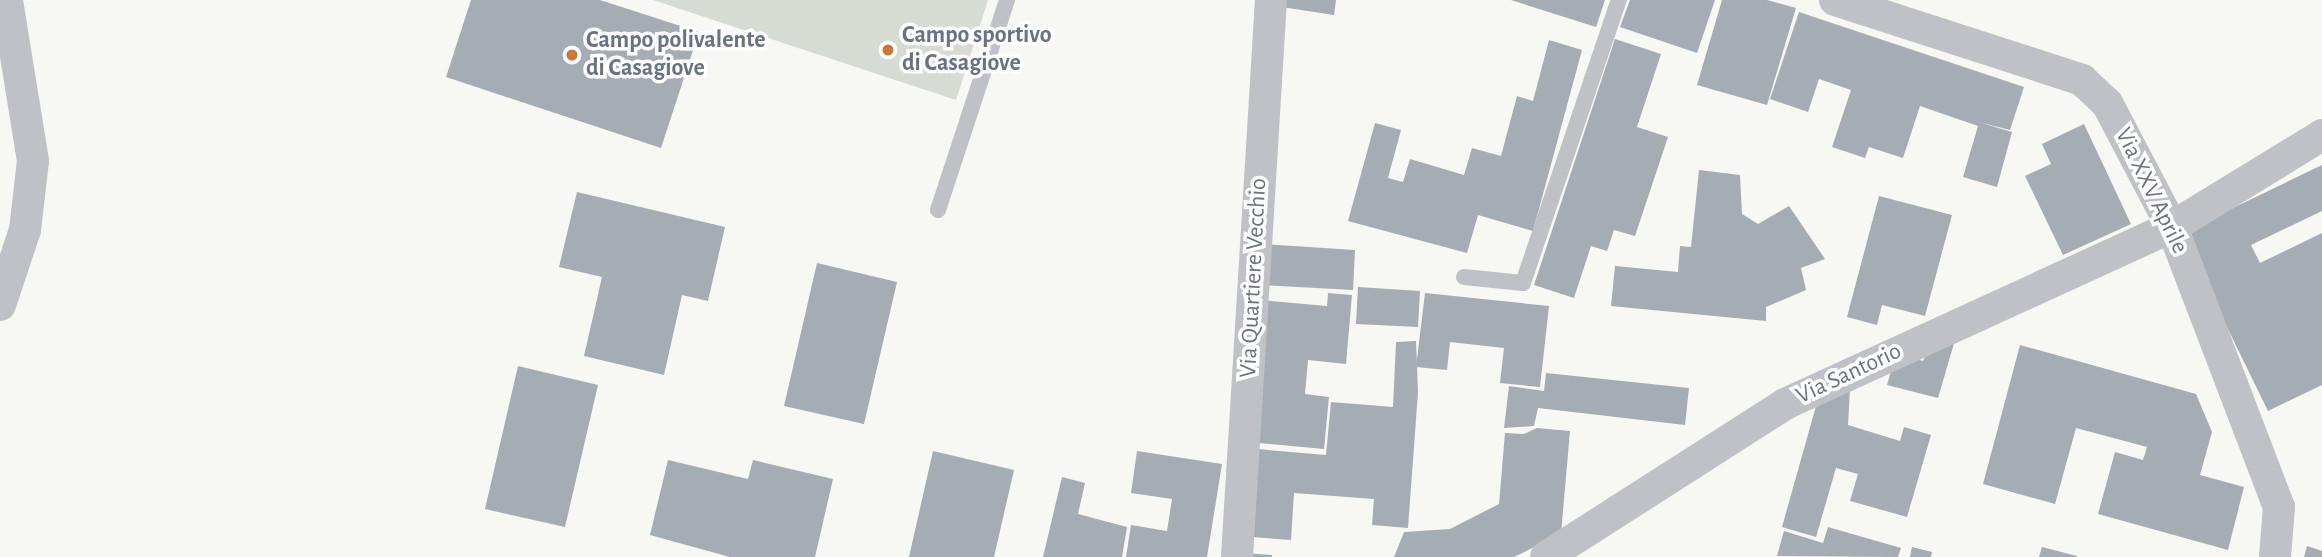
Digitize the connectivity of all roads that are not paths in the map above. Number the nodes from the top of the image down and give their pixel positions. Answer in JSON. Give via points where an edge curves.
{"nodes":[{"id":1,"x":8,"y":0,"type":"edge"},
{"id":2,"x":1007,"y":0,"type":"edge"},
{"id":3,"x":1271,"y":0,"type":"edge"},
{"id":4,"x":1619,"y":0,"type":"edge"},
{"id":5,"x":1835,"y":0,"type":"edge"},
{"id":6,"x":2322,"y":135,"type":"edge"},
{"id":7,"x":938,"y":210,"type":"dead end"},
{"id":8,"x":2172,"y":227,"type":"junction"},
{"id":9,"x":1464,"y":277,"type":"dead end"},
{"id":10,"x":0,"y":305,"type":"edge"},
{"id":11,"x":1237,"y":557,"type":"edge"},
{"id":12,"x":1546,"y":557,"type":"edge"},
{"id":13,"x":2275,"y":557,"type":"edge"}],
"edges":[{"from":1,"to":10,"type":"street","via":[[33,161],[25,230]]},
{"from":2,"to":7,"type":"lane"},
{"from":3,"to":11,"type":"street","name":"Via Quartiere Vecchio"},
{"from":4,"to":9,"type":"lane","via":[[1523,282]]},
{"from":5,"to":8,"type":"street","name":"Via XXV Aprile","via":[[2082,80],[2106,103]]},
{"from":6,"to":8,"type":"street","name":"Via Santorio"},
{"from":8,"to":12,"type":"street","name":"Via Santorio","via":[[1786,404]]},
{"from":8,"to":13,"type":"street","name":"Via XXV Aprile","via":[[2278,508]]}]}
